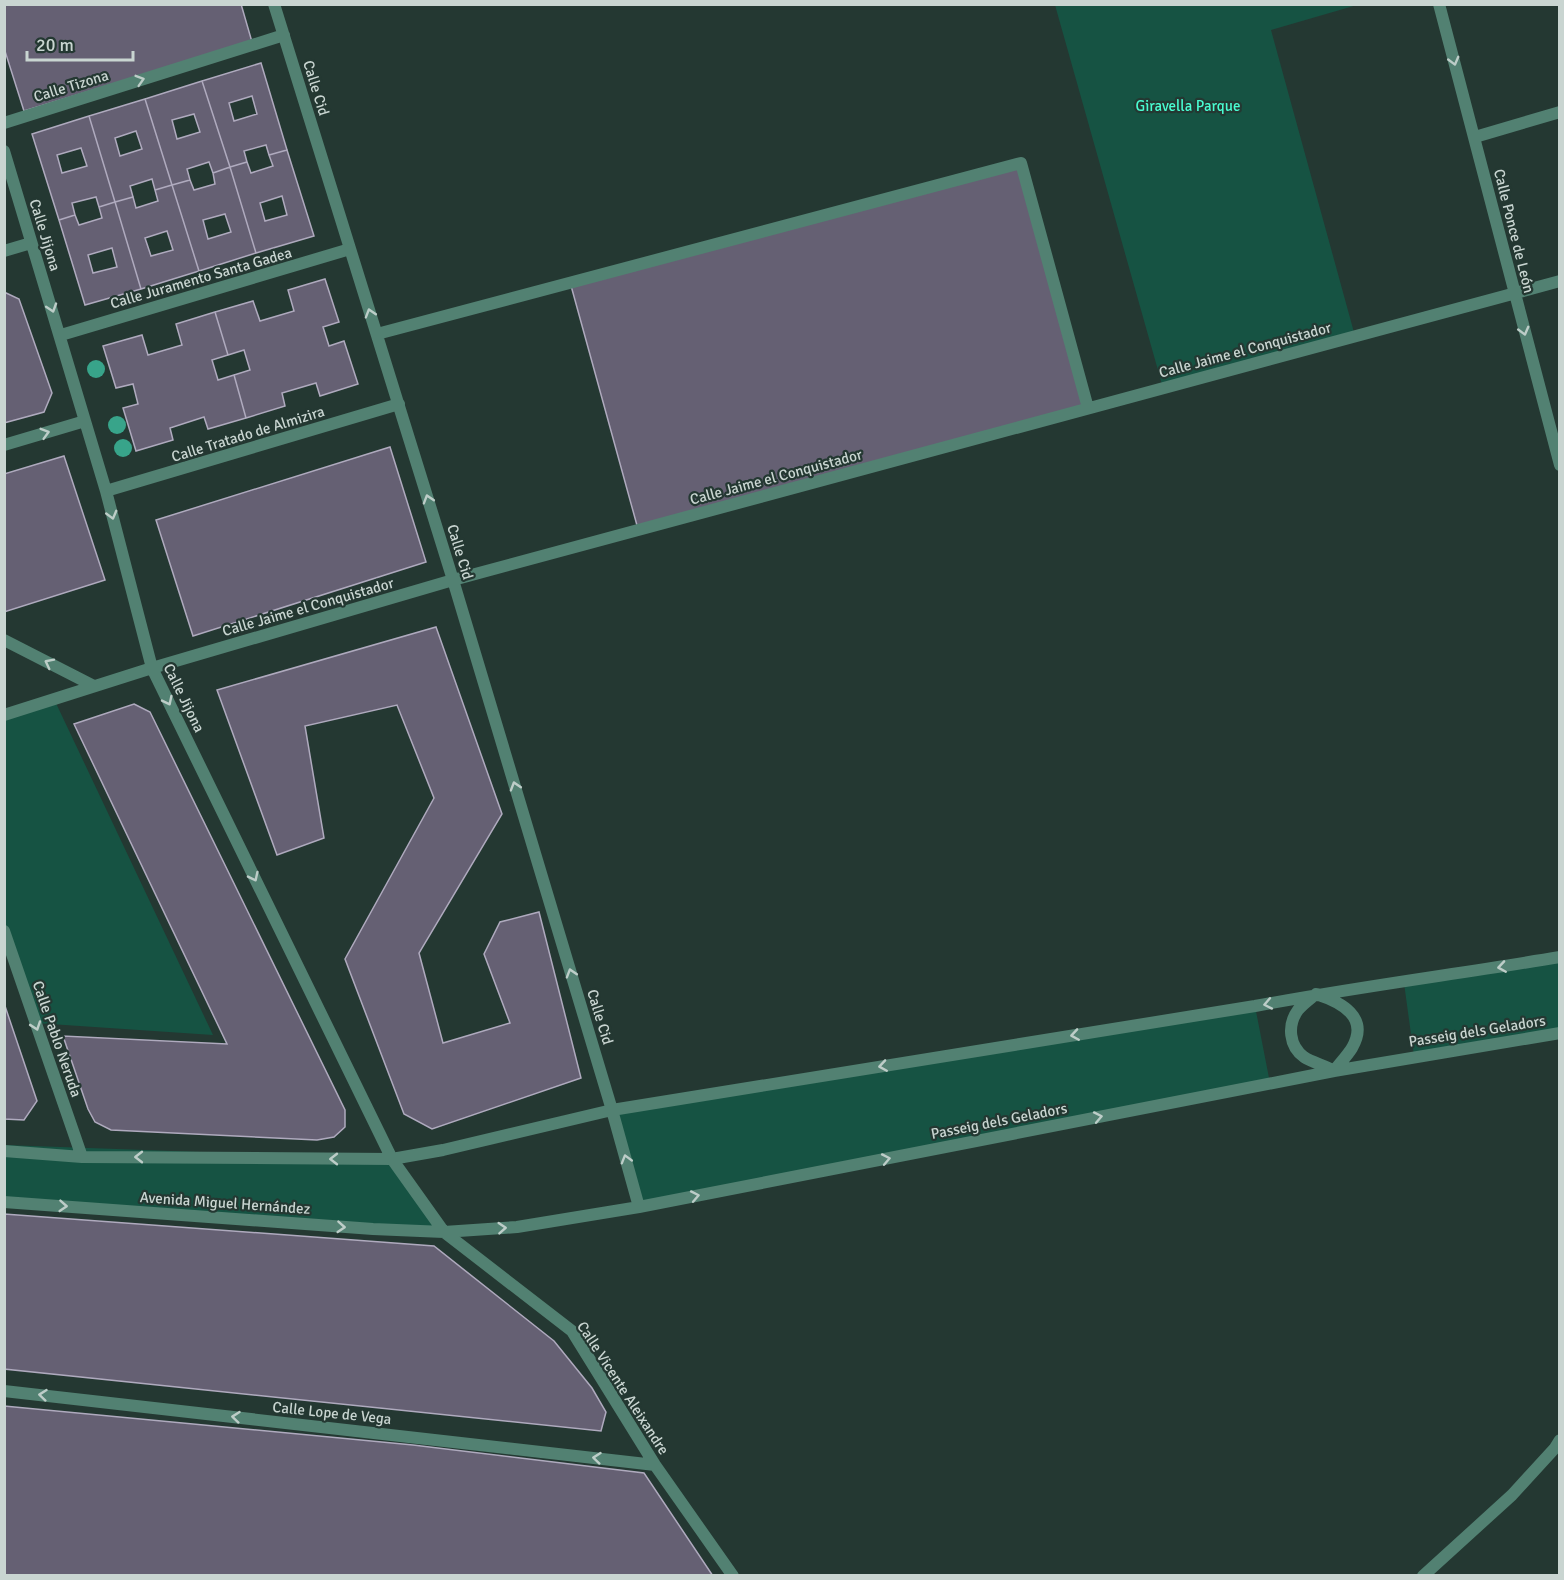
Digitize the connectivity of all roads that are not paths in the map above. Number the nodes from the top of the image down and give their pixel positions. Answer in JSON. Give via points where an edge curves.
{"nodes":[{"id":1,"x":274,"y":4,"type":"edge"},
{"id":2,"x":1439,"y":4,"type":"edge"},
{"id":3,"x":284,"y":35,"type":"junction"},
{"id":4,"x":1560,"y":112,"type":"edge"},
{"id":5,"x":4,"y":123,"type":"edge"},
{"id":6,"x":1475,"y":136,"type":"junction"},
{"id":7,"x":4,"y":151,"type":"edge"},
{"id":8,"x":31,"y":243,"type":"junction"},
{"id":9,"x":350,"y":249,"type":"junction"},
{"id":10,"x":4,"y":251,"type":"edge"},
{"id":11,"x":1560,"y":281,"type":"edge"},
{"id":12,"x":1514,"y":293,"type":"junction"},
{"id":13,"x":377,"y":334,"type":"junction"},
{"id":14,"x":61,"y":335,"type":"junction"},
{"id":15,"x":399,"y":404,"type":"junction"},
{"id":16,"x":1088,"y":408,"type":"junction"},
{"id":17,"x":85,"y":422,"type":"junction"},
{"id":18,"x":4,"y":445,"type":"edge"},
{"id":19,"x":1560,"y":465,"type":"edge"},
{"id":20,"x":106,"y":491,"type":"junction"},
{"id":21,"x":453,"y":580,"type":"junction"},
{"id":22,"x":4,"y":640,"type":"edge"},
{"id":23,"x":152,"y":668,"type":"junction"},
{"id":24,"x":94,"y":686,"type":"junction"},
{"id":25,"x":4,"y":715,"type":"edge"},
{"id":26,"x":4,"y":931,"type":"edge"},
{"id":27,"x":1560,"y":957,"type":"edge"},
{"id":28,"x":1316,"y":994,"type":"junction"},
{"id":29,"x":1560,"y":1033,"type":"edge"},
{"id":30,"x":1334,"y":1071,"type":"junction"},
{"id":31,"x":612,"y":1110,"type":"junction"},
{"id":32,"x":4,"y":1151,"type":"edge"},
{"id":33,"x":82,"y":1157,"type":"junction"},
{"id":34,"x":392,"y":1159,"type":"junction"},
{"id":35,"x":4,"y":1202,"type":"edge"},
{"id":36,"x":639,"y":1207,"type":"junction"},
{"id":37,"x":444,"y":1232,"type":"junction"},
{"id":38,"x":4,"y":1391,"type":"edge"},
{"id":39,"x":1560,"y":1440,"type":"edge"},
{"id":40,"x":655,"y":1464,"type":"junction"},
{"id":41,"x":733,"y":1575,"type":"edge"},
{"id":42,"x":1423,"y":1575,"type":"edge"}],
"edges":[{"from":1,"to":3,"type":"street","name":"Calle Cid"},
{"from":2,"to":6,"type":"street","name":"Calle Ponce de León","one_way":true},
{"from":5,"to":3,"type":"street","name":"Calle Tizona","one_way":true},
{"from":3,"to":9,"type":"street","name":"Calle Cid"},
{"from":4,"to":6,"type":"street"},
{"from":6,"to":12,"type":"street","name":"Calle Ponce de León"},
{"from":7,"to":8,"type":"street","name":"Calle Jijona"},
{"from":8,"to":10,"type":"street"},
{"from":8,"to":14,"type":"street","name":"Calle Jijona","one_way":true},
{"from":13,"to":9,"type":"street","name":"Calle Cid","one_way":true},
{"from":9,"to":14,"type":"street","name":"Calle Juramento Santa Gadea"},
{"from":11,"to":12,"type":"street","name":"Calle Jaime el Conquistador"},
{"from":12,"to":16,"type":"street","name":"Calle Jaime el Conquistador"},
{"from":12,"to":19,"type":"street","name":"Calle Ponce de León","one_way":true},
{"from":13,"to":15,"type":"street","name":"Calle Cid"},
{"from":13,"to":16,"type":"street","via":[[1022,163]]},
{"from":14,"to":17,"type":"street","name":"Calle Jijona"},
{"from":15,"to":20,"type":"street","name":"Calle Tratado de Almizira"},
{"from":21,"to":15,"type":"street","name":"Calle Cid","one_way":true},
{"from":16,"to":21,"type":"street","name":"Calle Jaime el Conquistador"},
{"from":18,"to":17,"type":"street","one_way":true},
{"from":17,"to":20,"type":"street","name":"Calle Jijona"},
{"from":20,"to":23,"type":"street","name":"Calle Jijona","one_way":true},
{"from":21,"to":23,"type":"street","name":"Calle Jaime el Conquistador"},
{"from":31,"to":21,"type":"street","name":"Calle Cid","one_way":true},
{"from":24,"to":22,"type":"street","one_way":true},
{"from":23,"to":24,"type":"street","name":"Calle Jaime el Conquistador"},
{"from":23,"to":34,"type":"street","name":"Calle Jijona","one_way":true},
{"from":24,"to":25,"type":"street","name":"Calle Jaime el Conquistador"},
{"from":26,"to":33,"type":"street","name":"Calle Pablo Neruda","one_way":true},
{"from":27,"to":28,"type":"street","one_way":true},
{"from":28,"to":30,"type":"street","via":[[1340,1003],[1355,1019],[1355,1041]]},
{"from":28,"to":30,"type":"street","via":[[1294,1017],[1292,1038],[1302,1056]]},
{"from":28,"to":31,"type":"street","one_way":true},
{"from":29,"to":30,"type":"street","name":"Passeig dels Geladors"},
{"from":36,"to":30,"type":"street","name":"Passeig dels Geladors","one_way":true},
{"from":31,"to":34,"type":"street"},
{"from":36,"to":31,"type":"street","name":"Calle Cid","one_way":true},
{"from":32,"to":33,"type":"street"},
{"from":34,"to":33,"type":"street","one_way":true},
{"from":34,"to":37,"type":"street","name":"Calle Vicente Aleixandre"},
{"from":35,"to":37,"type":"street","name":"Avenida Miguel Hernández","one_way":true},
{"from":37,"to":36,"type":"street","name":"Passeig dels Geladors","one_way":true,"via":[[517,1227]]},
{"from":37,"to":40,"type":"street","name":"Calle Vicente Aleixandre","via":[[572,1331]]},
{"from":40,"to":38,"type":"street","name":"Calle Lope de Vega","one_way":true},
{"from":39,"to":42,"type":"street","via":[[1512,1495]]},
{"from":40,"to":41,"type":"street","name":"Calle Vicente Aleixandre"}]}
